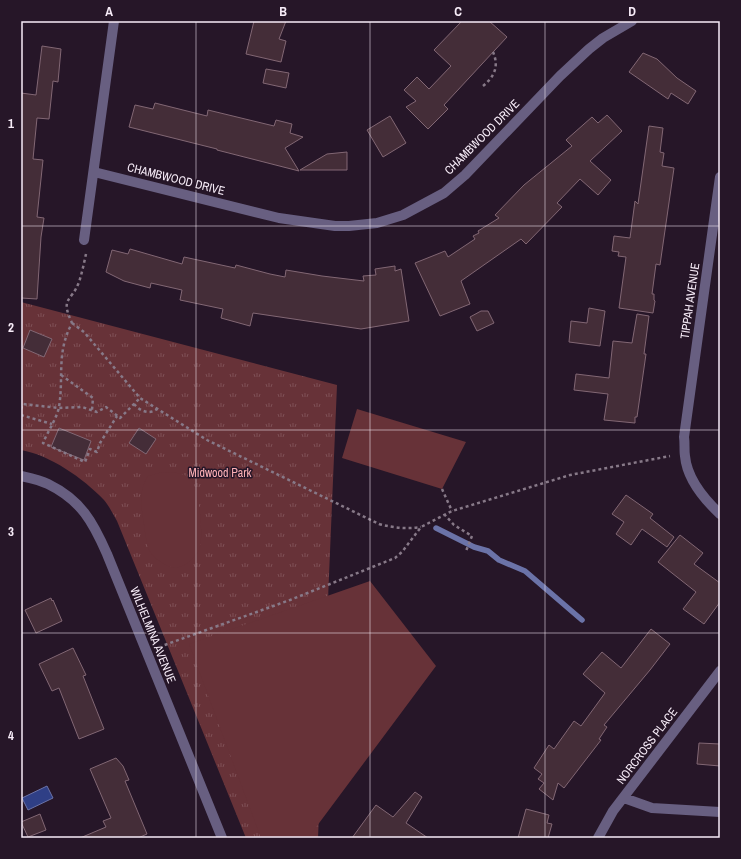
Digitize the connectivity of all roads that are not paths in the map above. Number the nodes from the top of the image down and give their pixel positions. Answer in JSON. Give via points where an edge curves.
{"nodes":[{"id":1,"x":114,"y":21,"type":"edge"},
{"id":2,"x":632,"y":21,"type":"edge"},
{"id":3,"x":94,"y":172,"type":"junction"},
{"id":4,"x":720,"y":177,"type":"edge"},
{"id":5,"x":84,"y":240,"type":"road end"},
{"id":6,"x":21,"y":476,"type":"edge"},
{"id":7,"x":720,"y":514,"type":"edge"},
{"id":8,"x":720,"y":671,"type":"edge"},
{"id":9,"x":624,"y":798,"type":"junction"},
{"id":10,"x":720,"y":812,"type":"edge"},
{"id":11,"x":222,"y":838,"type":"edge"},
{"id":12,"x":598,"y":838,"type":"edge"}],
"edges":[{"from":1,"to":3,"type":"street"},
{"from":2,"to":3,"type":"street","name":"CHAMBWOOD DRIVE","via":[[588,49],[465,176],[444,193],[403,215],[377,223],[335,226],[279,218]]},
{"from":3,"to":5,"type":"street"},
{"from":4,"to":7,"type":"street","name":"TIPPAH AVENUE","via":[[686,429],[685,453],[691,477],[701,494]]},
{"from":6,"to":11,"type":"street","name":"WILHELMINA AVENUE","via":[[47,484],[67,496],[76,503],[97,530]]},
{"from":8,"to":9,"type":"street","name":"NORCROSS PLACE"},
{"from":9,"to":10,"type":"street","via":[[652,808]]},
{"from":9,"to":12,"type":"street","name":"NORCROSS PLACE"}]}
